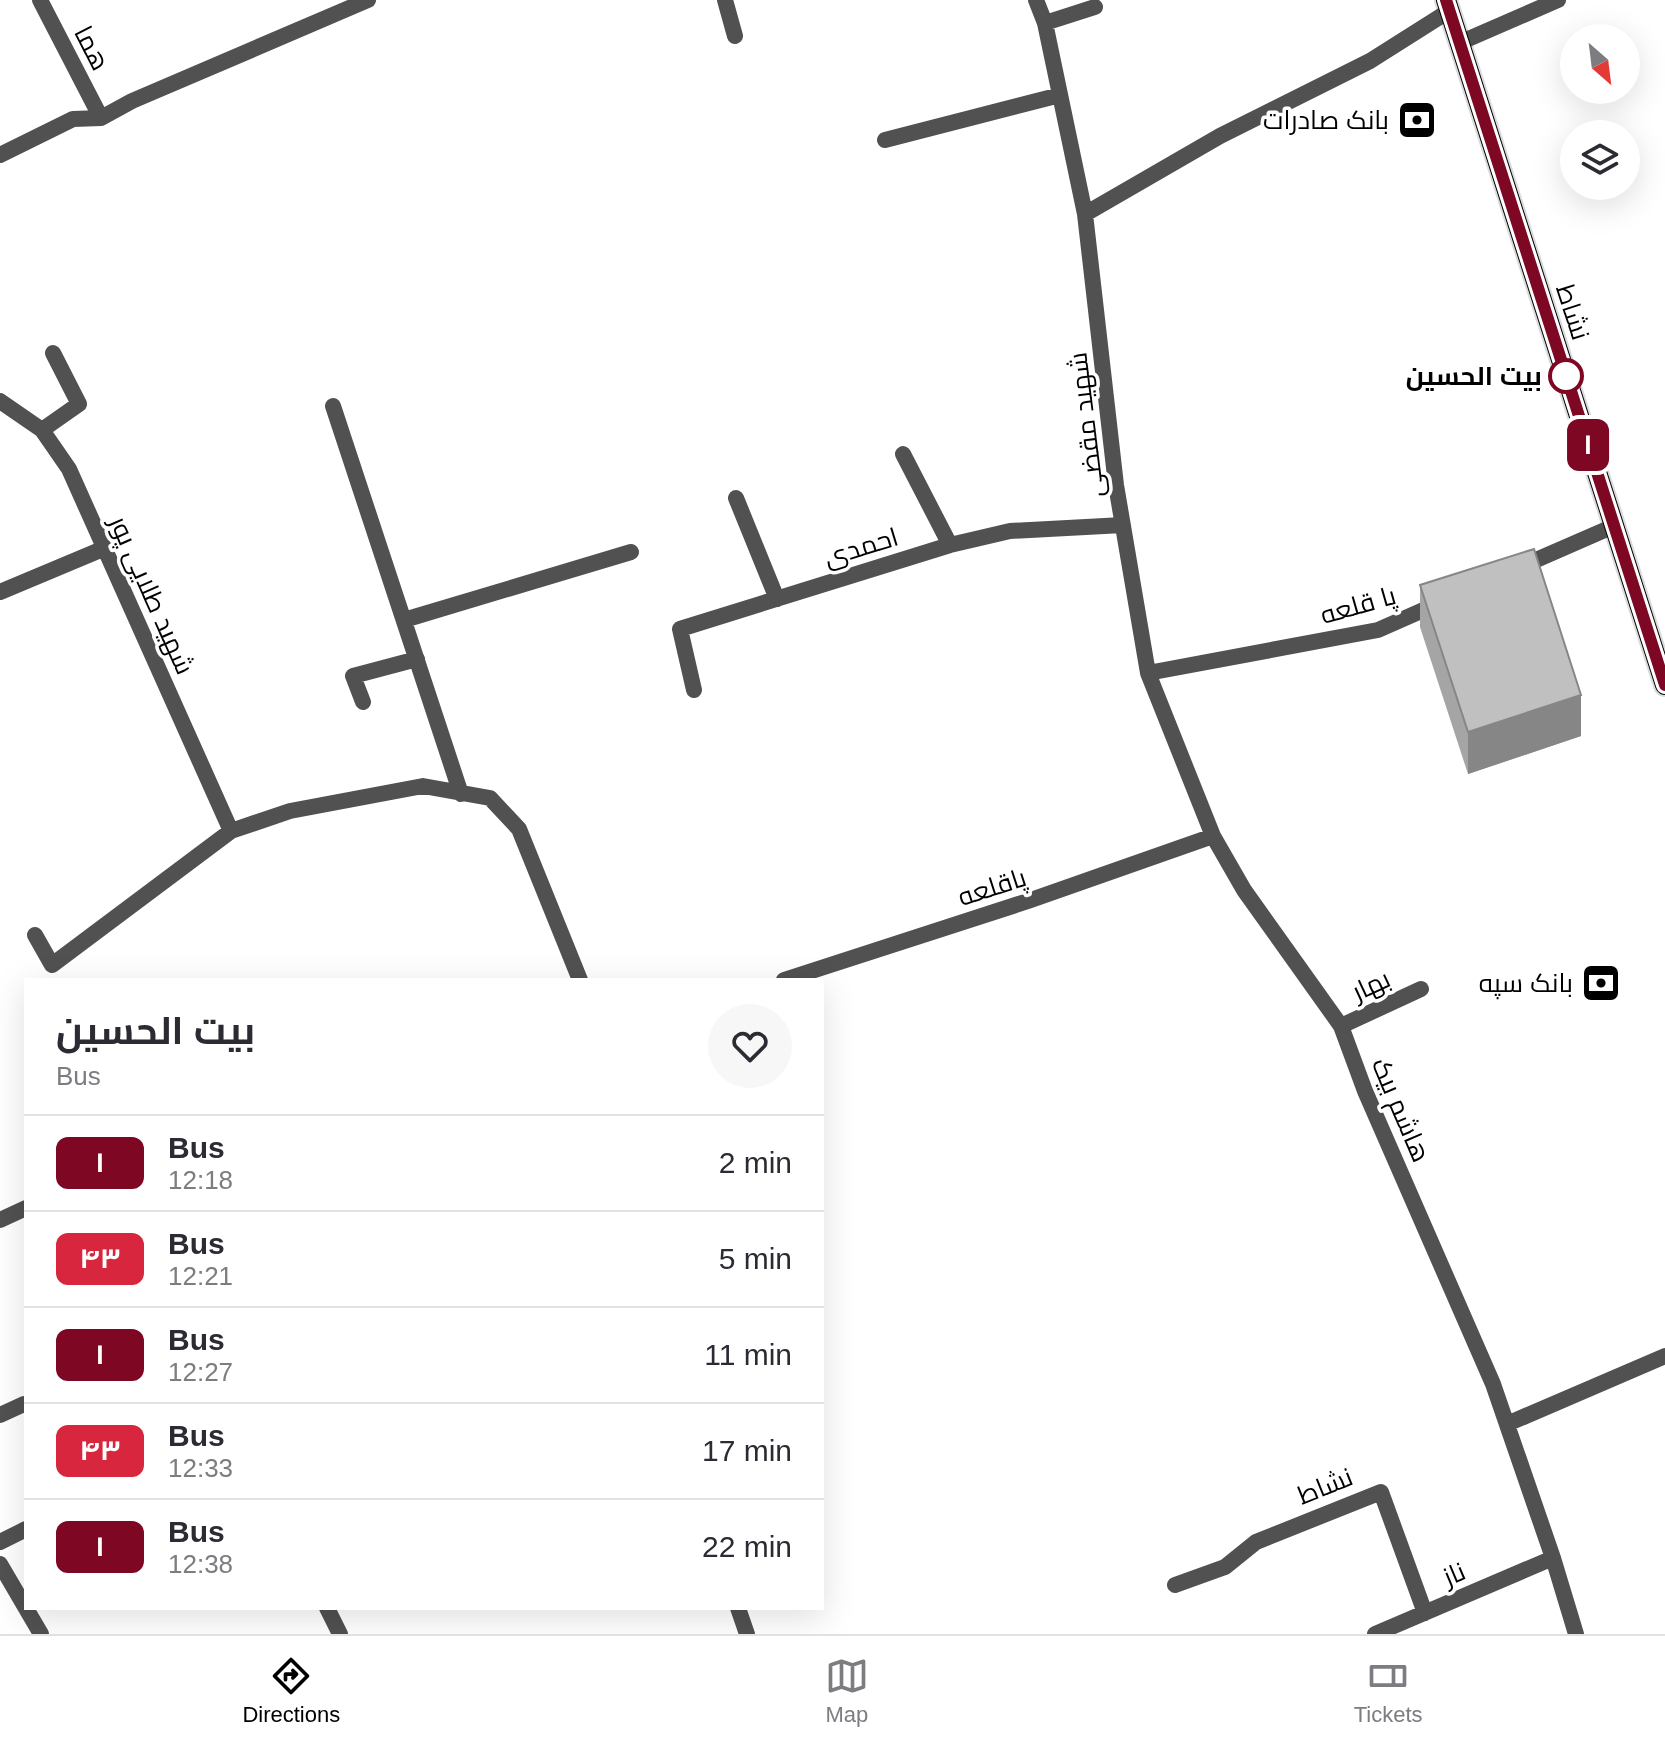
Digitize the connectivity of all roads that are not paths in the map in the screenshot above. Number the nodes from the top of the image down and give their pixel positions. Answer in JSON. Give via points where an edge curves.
{"nodes":[{"id":1,"x":40,"y":0,"type":"edge"},
{"id":2,"x":368,"y":0,"type":"edge"},
{"id":3,"x":725,"y":0,"type":"edge"},
{"id":4,"x":1036,"y":0,"type":"edge"},
{"id":5,"x":1558,"y":0,"type":"edge"},
{"id":6,"x":349,"y":4,"type":"edge"},
{"id":7,"x":1448,"y":6,"type":"edge"},
{"id":8,"x":1095,"y":7,"type":"dead end"},
{"id":9,"x":1045,"y":23,"type":"junction"},
{"id":10,"x":735,"y":36,"type":"dead end"},
{"id":11,"x":1459,"y":43,"type":"junction"},
{"id":12,"x":1060,"y":95,"type":"junction"},
{"id":13,"x":101,"y":118,"type":"junction"},
{"id":14,"x":885,"y":140,"type":"dead end"},
{"id":15,"x":0,"y":155,"type":"edge"},
{"id":16,"x":1085,"y":214,"type":"junction"},
{"id":17,"x":53,"y":353,"type":"dead end"},
{"id":18,"x":0,"y":401,"type":"edge"},
{"id":19,"x":333,"y":406,"type":"dead end"},
{"id":20,"x":42,"y":430,"type":"junction"},
{"id":21,"x":903,"y":454,"type":"dead end"},
{"id":22,"x":736,"y":498,"type":"dead end"},
{"id":23,"x":1123,"y":525,"type":"junction"},
{"id":24,"x":1614,"y":526,"type":"junction"},
{"id":25,"x":950,"y":545,"type":"junction"},
{"id":26,"x":105,"y":548,"type":"junction"},
{"id":27,"x":631,"y":552,"type":"dead end"},
{"id":28,"x":1503,"y":575,"type":"edge"},
{"id":29,"x":0,"y":592,"type":"edge"},
{"id":30,"x":777,"y":599,"type":"junction"},
{"id":31,"x":1447,"y":599,"type":"edge"},
{"id":32,"x":404,"y":620,"type":"junction"},
{"id":33,"x":417,"y":659,"type":"junction"},
{"id":34,"x":1148,"y":673,"type":"junction"},
{"id":35,"x":1665,"y":685,"type":"edge"},
{"id":36,"x":694,"y":690,"type":"dead end"},
{"id":37,"x":363,"y":702,"type":"dead end"},
{"id":38,"x":461,"y":794,"type":"junction"},
{"id":39,"x":231,"y":831,"type":"junction"},
{"id":40,"x":1213,"y":836,"type":"junction"},
{"id":41,"x":35,"y":935,"type":"dead end"},
{"id":42,"x":579,"y":978,"type":"edge"},
{"id":43,"x":790,"y":978,"type":"edge"},
{"id":44,"x":1421,"y":989,"type":"dead end"},
{"id":45,"x":1341,"y":1026,"type":"junction"},
{"id":46,"x":24,"y":1209,"type":"edge"},
{"id":47,"x":0,"y":1220,"type":"edge"},
{"id":48,"x":1665,"y":1356,"type":"edge"},
{"id":49,"x":24,"y":1404,"type":"dead end"},
{"id":50,"x":0,"y":1415,"type":"edge"},
{"id":51,"x":1507,"y":1424,"type":"junction"},
{"id":52,"x":24,"y":1530,"type":"edge"},
{"id":53,"x":0,"y":1542,"type":"edge"},
{"id":54,"x":1553,"y":1558,"type":"junction"},
{"id":55,"x":0,"y":1564,"type":"edge"},
{"id":56,"x":1175,"y":1585,"type":"dead end"},
{"id":57,"x":24,"y":1605,"type":"edge"},
{"id":58,"x":27,"y":1610,"type":"edge"},
{"id":59,"x":328,"y":1610,"type":"edge"},
{"id":60,"x":739,"y":1610,"type":"edge"},
{"id":61,"x":1425,"y":1613,"type":"junction"},
{"id":62,"x":41,"y":1634,"type":"edge"},
{"id":63,"x":340,"y":1634,"type":"edge"},
{"id":64,"x":747,"y":1634,"type":"edge"},
{"id":65,"x":1375,"y":1634,"type":"edge"},
{"id":66,"x":1576,"y":1634,"type":"edge"}],
"edges":[{"from":1,"to":13,"type":"street","name":"هما"},
{"from":2,"to":6,"type":"street"},
{"from":3,"to":10,"type":"street"},
{"from":4,"to":9,"type":"street","name":"شهید مقضی"},
{"from":5,"to":11,"type":"street"},
{"from":6,"to":13,"type":"street"},
{"from":7,"to":11,"type":"main road","name":"نشاط"},
{"from":7,"to":16,"type":"street","via":[[1370,61],[1220,136]]},
{"from":8,"to":9,"type":"street"},
{"from":9,"to":12,"type":"street","name":"شهید مقضی"},
{"from":11,"to":24,"type":"main road","name":"نشاط"},
{"from":12,"to":14,"type":"street"},
{"from":12,"to":16,"type":"street","name":"شهید مقضی"},
{"from":13,"to":15,"type":"street","via":[[73,119]]},
{"from":16,"to":23,"type":"street","name":"شهید مقضی"},
{"from":17,"to":20,"type":"street","via":[[79,404]]},
{"from":18,"to":20,"type":"street","name":"شهید طلایی پور"},
{"from":19,"to":32,"type":"street"},
{"from":20,"to":26,"type":"street","name":"شهید طلایی پور","via":[[69,469]]},
{"from":21,"to":25,"type":"street"},
{"from":22,"to":30,"type":"street"},
{"from":23,"to":25,"type":"street","name":"احمدی","via":[[1010,531]]},
{"from":23,"to":34,"type":"street","name":"شهید مقضی"},
{"from":24,"to":28,"type":"street"},
{"from":24,"to":35,"type":"main road","name":"نشاط"},
{"from":25,"to":30,"type":"street","name":"احمدی"},
{"from":26,"to":29,"type":"street"},
{"from":26,"to":39,"type":"street","name":"شهید طلایی پور"},
{"from":27,"to":32,"type":"street"},
{"from":30,"to":36,"type":"street","name":"احمدی","via":[[680,629]]},
{"from":31,"to":34,"type":"street","name":"پا قلعه","via":[[1378,630]]},
{"from":32,"to":33,"type":"street"},
{"from":33,"to":37,"type":"street","via":[[353,676]]},
{"from":33,"to":38,"type":"street"},
{"from":34,"to":40,"type":"street","name":"شهید مقضی"},
{"from":38,"to":39,"type":"street","via":[[423,786],[290,811]]},
{"from":38,"to":42,"type":"street","via":[[490,798],[519,829]]},
{"from":39,"to":41,"type":"street","via":[[52,965]]},
{"from":40,"to":43,"type":"street","name":"پاقلعه"},
{"from":40,"to":45,"type":"street","name":"هاشم بیک","via":[[1244,890]]},
{"from":44,"to":45,"type":"street","name":"بهار"},
{"from":45,"to":51,"type":"street","name":"هاشم بیک"},
{"from":46,"to":47,"type":"street"},
{"from":48,"to":51,"type":"street"},
{"from":49,"to":50,"type":"street"},
{"from":51,"to":54,"type":"street","name":"هاشم بیک"},
{"from":52,"to":53,"type":"street"},
{"from":54,"to":61,"type":"street","name":"ناز"},
{"from":54,"to":66,"type":"street","name":"هاشم بیک"},
{"from":55,"to":57,"type":"street"},
{"from":56,"to":61,"type":"street","name":"نشاط","via":[[1225,1567],[1256,1542],[1381,1492]]},
{"from":58,"to":62,"type":"street"},
{"from":59,"to":63,"type":"street"},
{"from":60,"to":64,"type":"street"},
{"from":61,"to":65,"type":"street","name":"ناز"}]}
